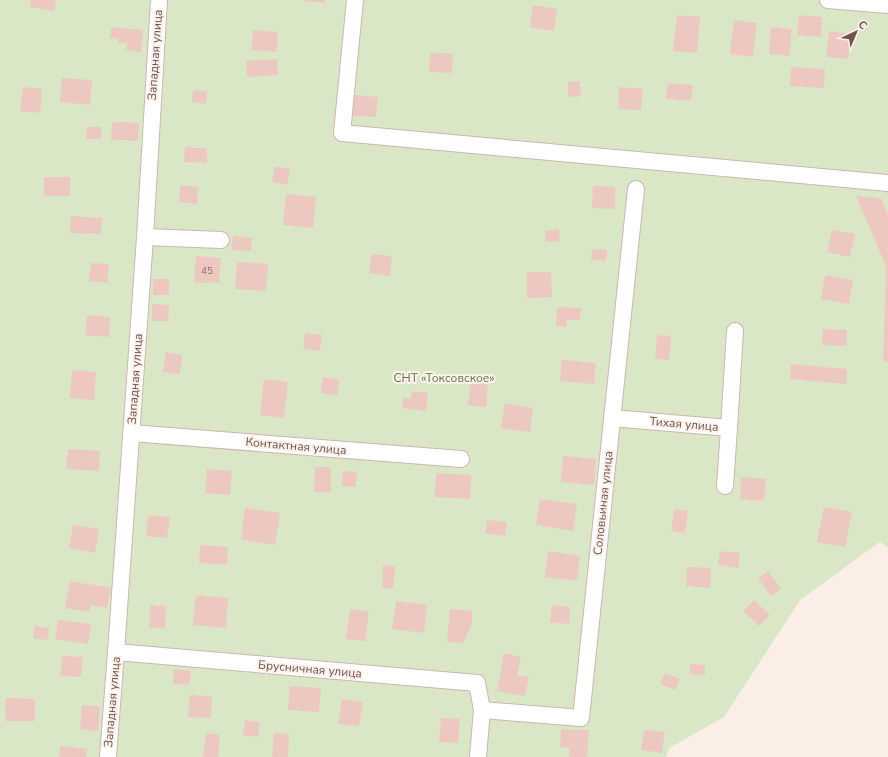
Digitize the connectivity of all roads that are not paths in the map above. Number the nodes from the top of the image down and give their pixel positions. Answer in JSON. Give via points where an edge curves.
{"nodes":[{"id":1,"x":159,"y":0,"type":"edge"},
{"id":2,"x":355,"y":0,"type":"edge"},
{"id":3,"x":828,"y":0,"type":"edge"},
{"id":4,"x":888,"y":5,"type":"edge"},
{"id":5,"x":888,"y":183,"type":"edge"},
{"id":6,"x":636,"y":189,"type":"dead end"},
{"id":7,"x":145,"y":237,"type":"junction"},
{"id":8,"x":222,"y":240,"type":"dead end"},
{"id":9,"x":736,"y":330,"type":"dead end"},
{"id":10,"x":612,"y":418,"type":"junction"},
{"id":11,"x":729,"y":428,"type":"junction"},
{"id":12,"x":131,"y":433,"type":"junction"},
{"id":13,"x":461,"y":459,"type":"dead end"},
{"id":14,"x":725,"y":486,"type":"dead end"},
{"id":15,"x":116,"y":652,"type":"junction"},
{"id":16,"x":482,"y":710,"type":"junction"},
{"id":17,"x":108,"y":757,"type":"edge"},
{"id":18,"x":478,"y":757,"type":"edge"}],
"edges":[{"from":1,"to":7,"type":"street","name":"Западная улица"},
{"from":2,"to":5,"type":"street","via":[[342,133]]},
{"from":3,"to":4,"type":"street"},
{"from":6,"to":10,"type":"street","name":"Соловьиная улица"},
{"from":7,"to":8,"type":"street"},
{"from":7,"to":12,"type":"street","name":"Западная улица"},
{"from":9,"to":11,"type":"street","name":"Тихая улица"},
{"from":10,"to":11,"type":"street","name":"Тихая улица"},
{"from":10,"to":16,"type":"street","name":"Соловьиная улица","via":[[581,718]]},
{"from":11,"to":14,"type":"street"},
{"from":12,"to":13,"type":"street","name":"Контактная улица"},
{"from":12,"to":15,"type":"street","name":"Западная улица"},
{"from":15,"to":16,"type":"street","name":"Брусничная улица","via":[[477,683]]},
{"from":15,"to":17,"type":"street","name":"Западная улица"},
{"from":16,"to":18,"type":"street"}]}
